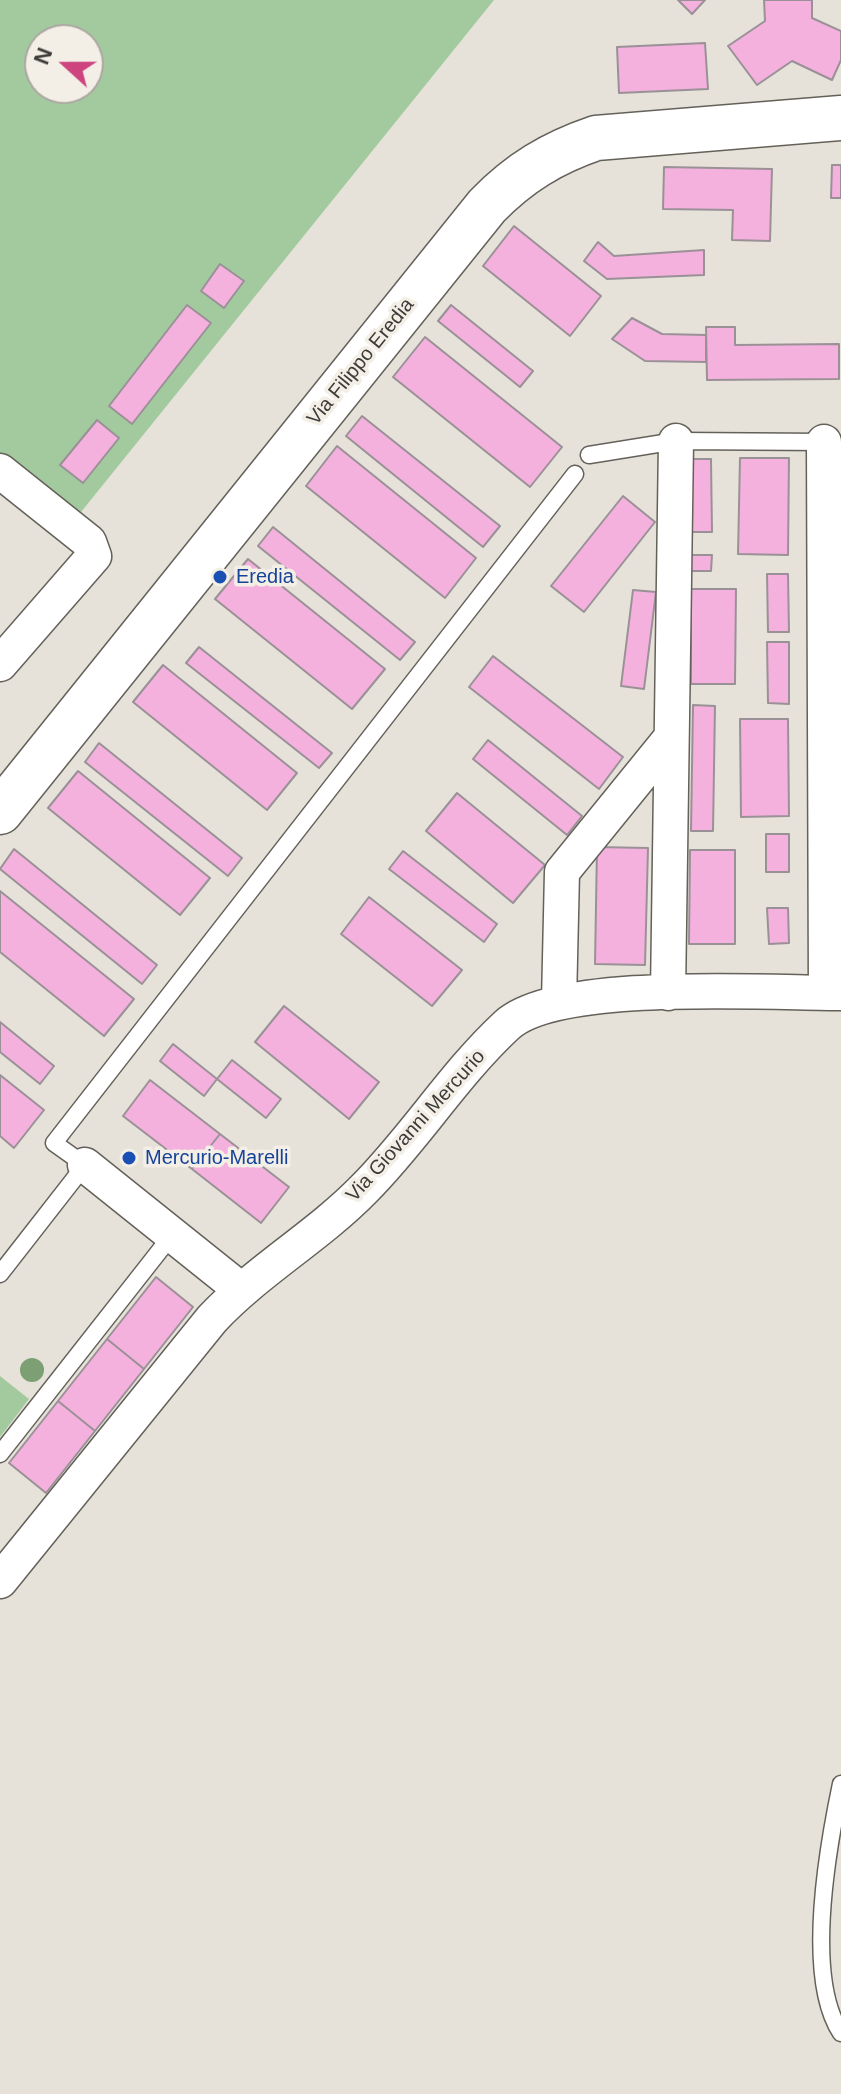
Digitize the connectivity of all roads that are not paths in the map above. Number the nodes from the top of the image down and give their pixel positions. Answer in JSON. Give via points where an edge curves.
{"nodes":[{"id":1,"x":841,"y":118,"type":"edge"},
{"id":2,"x":676,"y":441,"type":"junction"},
{"id":3,"x":832,"y":442,"type":"edge"},
{"id":4,"x":589,"y":455,"type":"dead end"},
{"id":5,"x":0,"y":471,"type":"edge"},
{"id":6,"x":575,"y":474,"type":"dead end"},
{"id":7,"x":0,"y":494,"type":"edge"},
{"id":8,"x":46,"y":508,"type":"junction"},
{"id":9,"x":0,"y":664,"type":"edge"},
{"id":10,"x":670,"y":739,"type":"junction"},
{"id":11,"x":0,"y":812,"type":"edge"},
{"id":12,"x":668,"y":993,"type":"junction"},
{"id":13,"x":833,"y":993,"type":"edge"},
{"id":14,"x":559,"y":1002,"type":"junction"},
{"id":15,"x":85,"y":1165,"type":"junction"},
{"id":16,"x":172,"y":1235,"type":"junction"},
{"id":17,"x":0,"y":1274,"type":"edge"},
{"id":18,"x":240,"y":1289,"type":"junction"},
{"id":19,"x":0,"y":1454,"type":"edge"},
{"id":20,"x":4,"y":1570,"type":"edge"},
{"id":21,"x":841,"y":1784,"type":"edge"},
{"id":22,"x":841,"y":2033,"type":"edge"}],
"edges":[{"from":1,"to":11,"type":"main road","name":"Via Filippo Eredia","via":[[596,138],[567,148],[512,181]]},
{"from":2,"to":3,"type":"lane"},
{"from":2,"to":4,"type":"lane"},
{"from":2,"to":10,"type":"street"},
{"from":3,"to":13,"type":"street"},
{"from":5,"to":8,"type":"street"},
{"from":6,"to":15,"type":"lane","via":[[54,1143]]},
{"from":7,"to":8,"type":"street"},
{"from":8,"to":9,"type":"street","via":[[89,542],[94,556]]},
{"from":10,"to":12,"type":"street"},
{"from":10,"to":14,"type":"street","via":[[562,872]]},
{"from":12,"to":13,"type":"street","name":"Via Giovanni Mercurio"},
{"from":12,"to":14,"type":"street","name":"Via Giovanni Mercurio","via":[[605,993]]},
{"from":14,"to":18,"type":"street","name":"Via Giovanni Mercurio","via":[[510,1022],[363,1190]]},
{"from":15,"to":16,"type":"street"},
{"from":15,"to":17,"type":"lane"},
{"from":16,"to":18,"type":"street"},
{"from":16,"to":19,"type":"lane"},
{"from":18,"to":20,"type":"street","name":"Via Giovanni Mercurio"},
{"from":21,"to":22,"type":"lane","via":[[825,1863],[822,1968]]}]}
